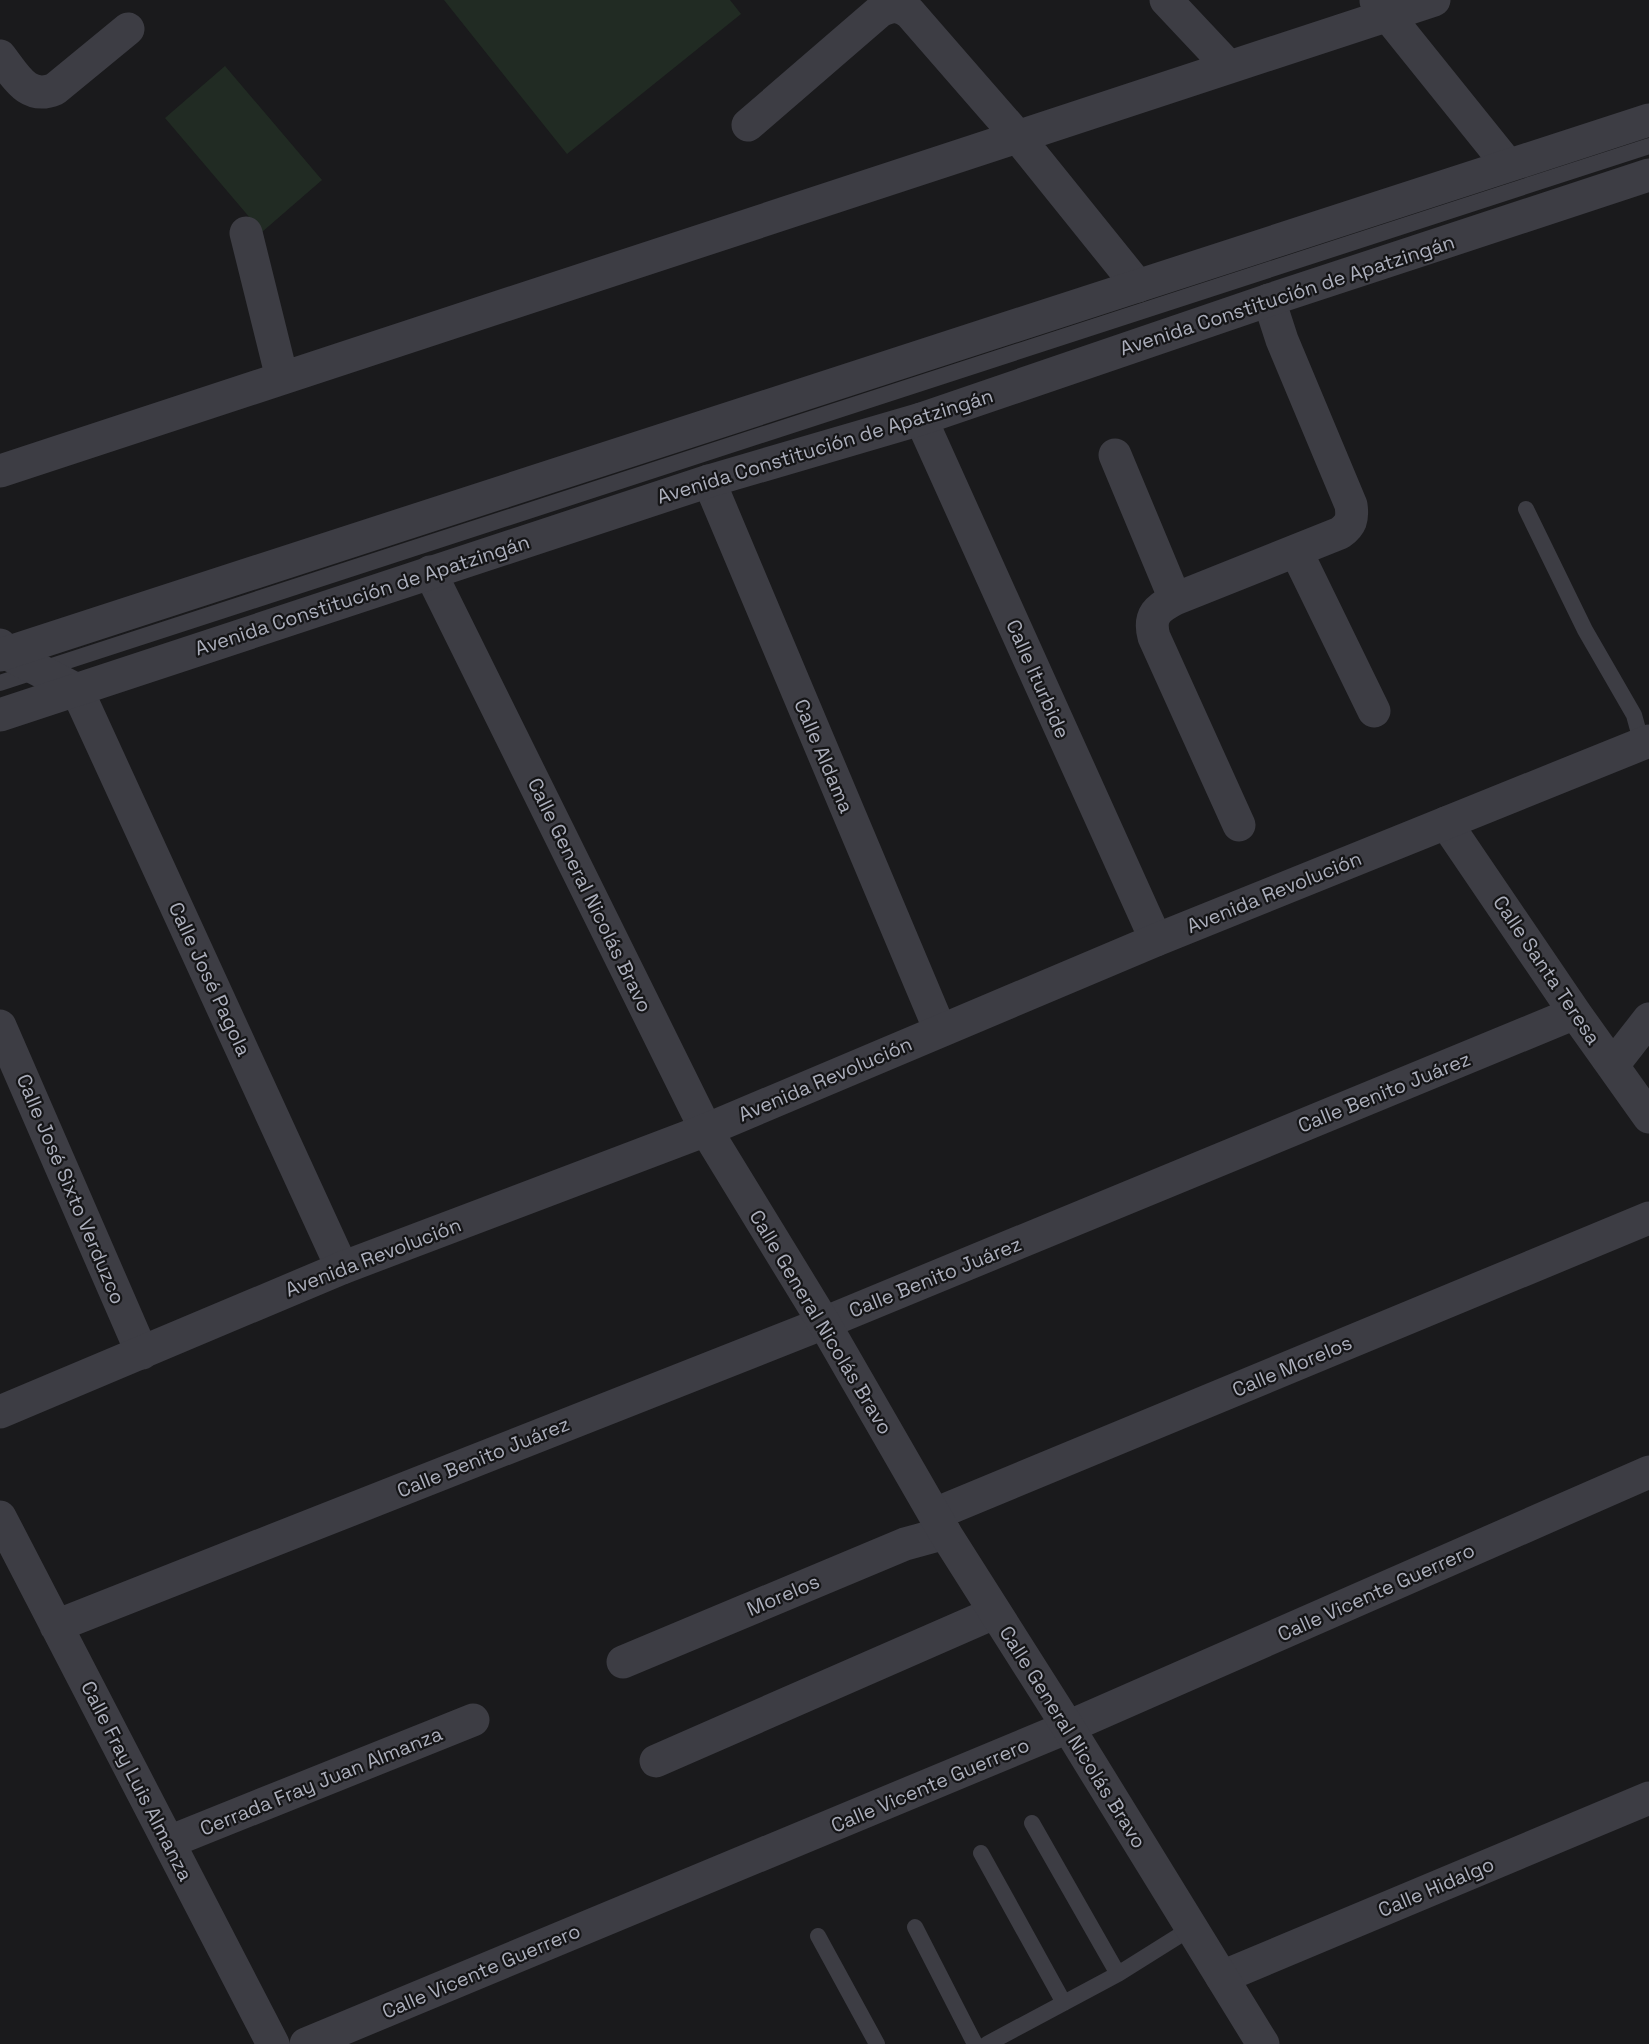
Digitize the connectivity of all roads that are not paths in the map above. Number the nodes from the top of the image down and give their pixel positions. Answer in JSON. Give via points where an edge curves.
{"nodes":[{"id":1,"x":1166,"y":0,"type":"edge"},
{"id":2,"x":1434,"y":0,"type":"edge"},
{"id":3,"x":1382,"y":8,"type":"edge"},
{"id":4,"x":128,"y":29,"type":"dead end"},
{"id":5,"x":0,"y":56,"type":"edge"},
{"id":6,"x":1229,"y":67,"type":"junction"},
{"id":7,"x":1649,"y":120,"type":"edge"},
{"id":8,"x":748,"y":125,"type":"dead end"},
{"id":9,"x":1018,"y":136,"type":"junction"},
{"id":10,"x":1649,"y":146,"type":"edge"},
{"id":11,"x":1508,"y":165,"type":"junction"},
{"id":12,"x":1649,"y":175,"type":"edge"},
{"id":13,"x":246,"y":233,"type":"dead end"},
{"id":14,"x":1138,"y":286,"type":"junction"},
{"id":15,"x":1269,"y":300,"type":"junction"},
{"id":16,"x":282,"y":378,"type":"junction"},
{"id":17,"x":921,"y":419,"type":"junction"},
{"id":18,"x":1115,"y":455,"type":"dead end"},
{"id":19,"x":0,"y":471,"type":"edge"},
{"id":20,"x":709,"y":482,"type":"junction"},
{"id":21,"x":1526,"y":508,"type":"dead end"},
{"id":22,"x":1296,"y":551,"type":"junction"},
{"id":23,"x":430,"y":572,"type":"junction"},
{"id":24,"x":1175,"y":599,"type":"junction"},
{"id":25,"x":2,"y":659,"type":"edge"},
{"id":26,"x":39,"y":670,"type":"junction"},
{"id":27,"x":77,"y":690,"type":"junction"},
{"id":28,"x":1374,"y":711,"type":"dead end"},
{"id":29,"x":0,"y":715,"type":"edge"},
{"id":30,"x":1645,"y":743,"type":"edge"},
{"id":31,"x":1446,"y":823,"type":"junction"},
{"id":32,"x":1239,"y":825,"type":"dead end"},
{"id":33,"x":1156,"y":940,"type":"junction"},
{"id":34,"x":1575,"y":1013,"type":"junction"},
{"id":35,"x":1649,"y":1019,"type":"edge"},
{"id":36,"x":0,"y":1026,"type":"edge"},
{"id":37,"x":940,"y":1030,"type":"junction"},
{"id":38,"x":1613,"y":1065,"type":"junction"},
{"id":39,"x":1649,"y":1117,"type":"edge"},
{"id":40,"x":706,"y":1130,"type":"junction"},
{"id":41,"x":1649,"y":1218,"type":"edge"},
{"id":42,"x":342,"y":1268,"type":"junction"},
{"id":43,"x":824,"y":1323,"type":"junction"},
{"id":44,"x":142,"y":1353,"type":"junction"},
{"id":45,"x":0,"y":1412,"type":"edge"},
{"id":46,"x":1649,"y":1472,"type":"edge"},
{"id":47,"x":0,"y":1517,"type":"edge"},
{"id":48,"x":940,"y":1524,"type":"junction"},
{"id":49,"x":994,"y":1613,"type":"junction"},
{"id":50,"x":56,"y":1626,"type":"junction"},
{"id":51,"x":623,"y":1662,"type":"dead end"},
{"id":52,"x":473,"y":1720,"type":"dead end"},
{"id":53,"x":1068,"y":1727,"type":"junction"},
{"id":54,"x":656,"y":1761,"type":"dead end"},
{"id":55,"x":1649,"y":1798,"type":"edge"},
{"id":56,"x":1032,"y":1823,"type":"dead end"},
{"id":57,"x":169,"y":1842,"type":"junction"},
{"id":58,"x":981,"y":1853,"type":"dead end"},
{"id":59,"x":915,"y":1927,"type":"dead end"},
{"id":60,"x":1192,"y":1927,"type":"junction"},
{"id":61,"x":818,"y":1936,"type":"dead end"},
{"id":62,"x":1118,"y":1974,"type":"junction"},
{"id":63,"x":1222,"y":1977,"type":"junction"},
{"id":64,"x":1064,"y":2003,"type":"junction"},
{"id":65,"x":273,"y":2044,"type":"edge"},
{"id":66,"x":306,"y":2044,"type":"edge"},
{"id":67,"x":877,"y":2044,"type":"edge"},
{"id":68,"x":975,"y":2044,"type":"edge"},
{"id":69,"x":987,"y":2044,"type":"edge"},
{"id":70,"x":1263,"y":2044,"type":"edge"}],
"edges":[{"from":1,"to":6,"type":"street"},
{"from":2,"to":3,"type":"street"},
{"from":3,"to":6,"type":"street"},
{"from":3,"to":11,"type":"street"},
{"from":4,"to":5,"type":"street","via":[[45,94],[25,86]]},
{"from":6,"to":9,"type":"street"},
{"from":7,"to":11,"type":"street"},
{"from":8,"to":9,"type":"street","via":[[890,6],[910,13]]},
{"from":9,"to":14,"type":"street"},
{"from":9,"to":16,"type":"street"},
{"from":10,"to":26,"type":"lane","name":"Avenida Constitución de Apatzingán"},
{"from":11,"to":14,"type":"street"},
{"from":12,"to":15,"type":"street","name":"Avenida Constitución de Apatzingán"},
{"from":13,"to":16,"type":"street"},
{"from":14,"to":25,"type":"street"},
{"from":15,"to":17,"type":"street","name":"Avenida Constitución de Apatzingán"},
{"from":15,"to":22,"type":"street","via":[[1353,517],[1340,533]]},
{"from":16,"to":19,"type":"street"},
{"from":17,"to":20,"type":"street","name":"Avenida Constitución de Apatzingán"},
{"from":17,"to":33,"type":"street","name":"Calle Iturbide"},
{"from":18,"to":24,"type":"street"},
{"from":20,"to":23,"type":"street","name":"Avenida Constitución de Apatzingán"},
{"from":20,"to":37,"type":"street","name":"Calle Aldama"},
{"from":21,"to":30,"type":"lane"},
{"from":22,"to":24,"type":"street"},
{"from":22,"to":28,"type":"street"},
{"from":23,"to":27,"type":"street","name":"Avenida Constitución de Apatzingán"},
{"from":23,"to":40,"type":"street","name":"Calle General Nicolás Bravo"},
{"from":24,"to":32,"type":"street","via":[[1162,606],[1151,626]]},
{"from":25,"to":26,"type":"street"},
{"from":26,"to":27,"type":"street"},
{"from":27,"to":29,"type":"street","name":"Avenida Constitución de Apatzingán"},
{"from":27,"to":42,"type":"street","name":"Calle José Pagola"},
{"from":30,"to":31,"type":"street","name":"Avenida Revolución"},
{"from":31,"to":33,"type":"street","name":"Avenida Revolución"},
{"from":31,"to":34,"type":"street","name":"Calle Santa Teresa"},
{"from":33,"to":37,"type":"street","name":"Avenida Revolución"},
{"from":34,"to":38,"type":"street","name":"Calle Santa Teresa"},
{"from":34,"to":43,"type":"street","name":"Calle Benito Juárez"},
{"from":35,"to":38,"type":"street"},
{"from":36,"to":44,"type":"street","name":"Calle José Sixto Verduzco"},
{"from":37,"to":40,"type":"street","name":"Avenida Revolución"},
{"from":38,"to":39,"type":"street","name":"Calle Santa Teresa"},
{"from":40,"to":42,"type":"street","name":"Avenida Revolución"},
{"from":40,"to":43,"type":"street","name":"Calle General Nicolás Bravo"},
{"from":41,"to":48,"type":"street","name":"Calle Morelos"},
{"from":42,"to":44,"type":"street","name":"Avenida Revolución"},
{"from":43,"to":48,"type":"street","name":"Calle General Nicolás Bravo"},
{"from":43,"to":50,"type":"street","name":"Calle Benito Juárez"},
{"from":44,"to":45,"type":"street","name":"Avenida Revolución"},
{"from":46,"to":53,"type":"street","name":"Calle Vicente Guerrero"},
{"from":47,"to":50,"type":"street","name":"Calle Fray Luis Almanza"},
{"from":48,"to":49,"type":"street","name":"Calle General Nicolás Bravo"},
{"from":48,"to":51,"type":"street","name":"Morelos","via":[[905,1544]]},
{"from":49,"to":53,"type":"street","name":"Calle General Nicolás Bravo"},
{"from":49,"to":54,"type":"street"},
{"from":50,"to":57,"type":"street","name":"Calle Fray Luis Almanza"},
{"from":52,"to":57,"type":"street","name":"Cerrada Fray Juan Almanza"},
{"from":53,"to":60,"type":"street","name":"Calle General Nicolás Bravo"},
{"from":53,"to":66,"type":"street","name":"Calle Vicente Guerrero"},
{"from":55,"to":63,"type":"street","name":"Calle Hidalgo"},
{"from":56,"to":62,"type":"lane"},
{"from":57,"to":65,"type":"street","name":"Calle Fray Luis Almanza"},
{"from":58,"to":64,"type":"lane"},
{"from":59,"to":68,"type":"lane"},
{"from":60,"to":62,"type":"lane"},
{"from":60,"to":63,"type":"street","name":"Calle General Nicolás Bravo"},
{"from":61,"to":67,"type":"lane"},
{"from":62,"to":64,"type":"lane"},
{"from":63,"to":70,"type":"street","name":"Calle General Nicolás Bravo"},
{"from":64,"to":69,"type":"lane"}]}
